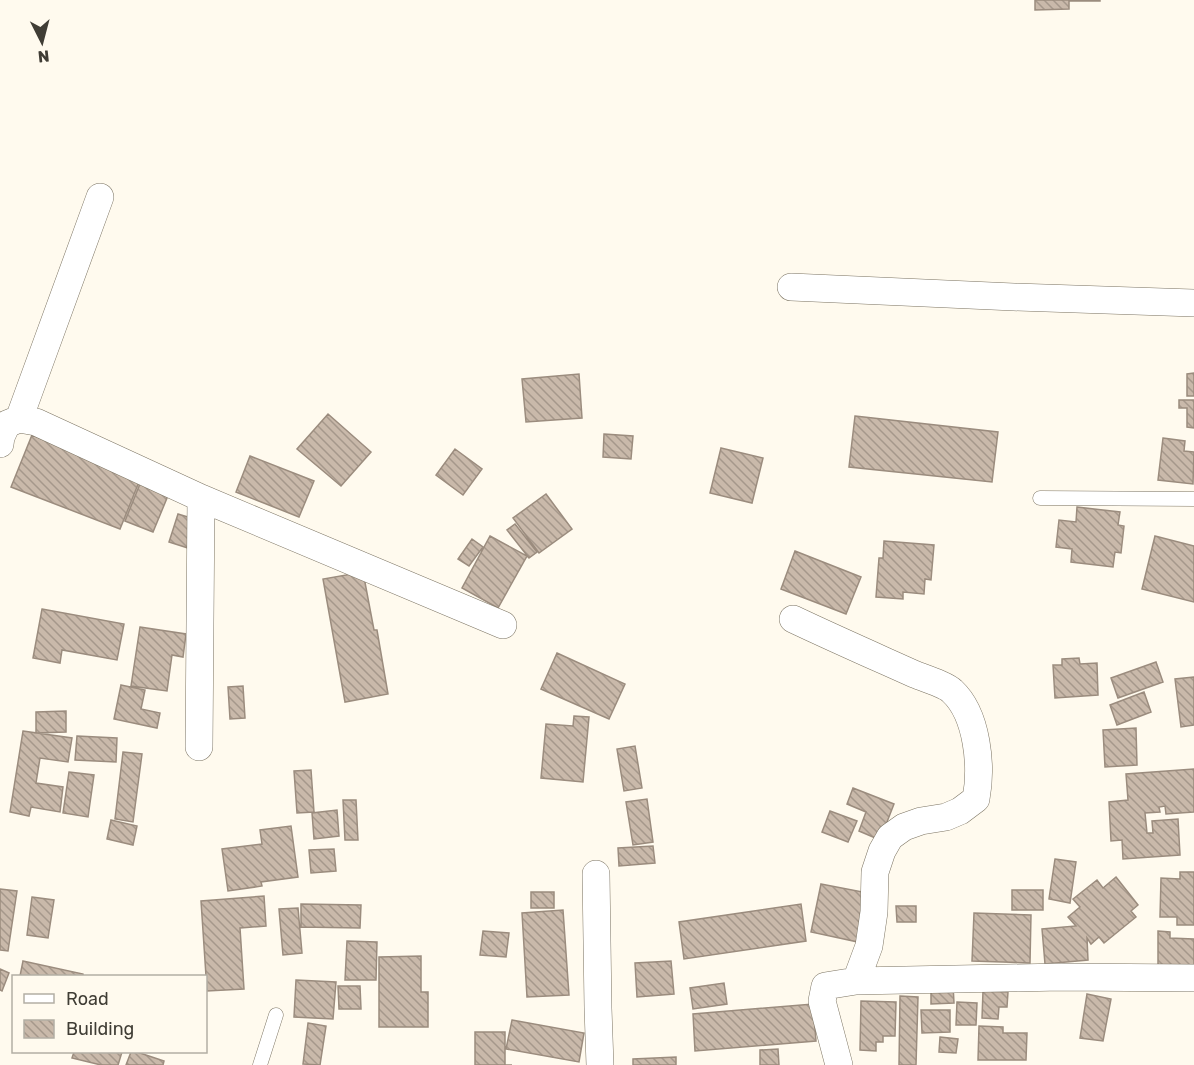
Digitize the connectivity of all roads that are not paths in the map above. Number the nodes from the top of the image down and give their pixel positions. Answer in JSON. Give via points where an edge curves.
{"nodes":[{"id":1,"x":100,"y":197,"type":"dead end"},
{"id":2,"x":791,"y":287,"type":"dead end"},
{"id":3,"x":1194,"y":303,"type":"edge"},
{"id":4,"x":19,"y":419,"type":"junction"},
{"id":5,"x":0,"y":444,"type":"edge"},
{"id":6,"x":201,"y":498,"type":"junction"},
{"id":7,"x":1040,"y":498,"type":"dead end"},
{"id":8,"x":1194,"y":499,"type":"edge"},
{"id":9,"x":793,"y":619,"type":"dead end"},
{"id":10,"x":503,"y":625,"type":"dead end"},
{"id":11,"x":199,"y":747,"type":"dead end"},
{"id":12,"x":596,"y":874,"type":"dead end"},
{"id":13,"x":1194,"y":978,"type":"edge"},
{"id":14,"x":856,"y":981,"type":"junction"},
{"id":15,"x":276,"y":1015,"type":"dead end"},
{"id":16,"x":260,"y":1065,"type":"edge"},
{"id":17,"x":600,"y":1065,"type":"edge"},
{"id":18,"x":839,"y":1065,"type":"edge"}],
"edges":[{"from":1,"to":4,"type":"street"},
{"from":2,"to":3,"type":"street"},
{"from":4,"to":5,"type":"street","via":[[7,424]]},
{"from":4,"to":6,"type":"street","via":[[36,422]]},
{"from":6,"to":10,"type":"street"},
{"from":6,"to":11,"type":"street"},
{"from":7,"to":8,"type":"lane"},
{"from":9,"to":14,"type":"street","via":[[951,690],[964,707],[975,733],[979,784],[976,800],[946,817],[904,827],[890,837],[882,851],[875,872],[869,946]]},
{"from":12,"to":17,"type":"street"},
{"from":13,"to":14,"type":"street"},
{"from":14,"to":18,"type":"street","via":[[825,986],[822,1001]]},
{"from":15,"to":16,"type":"lane"}]}
